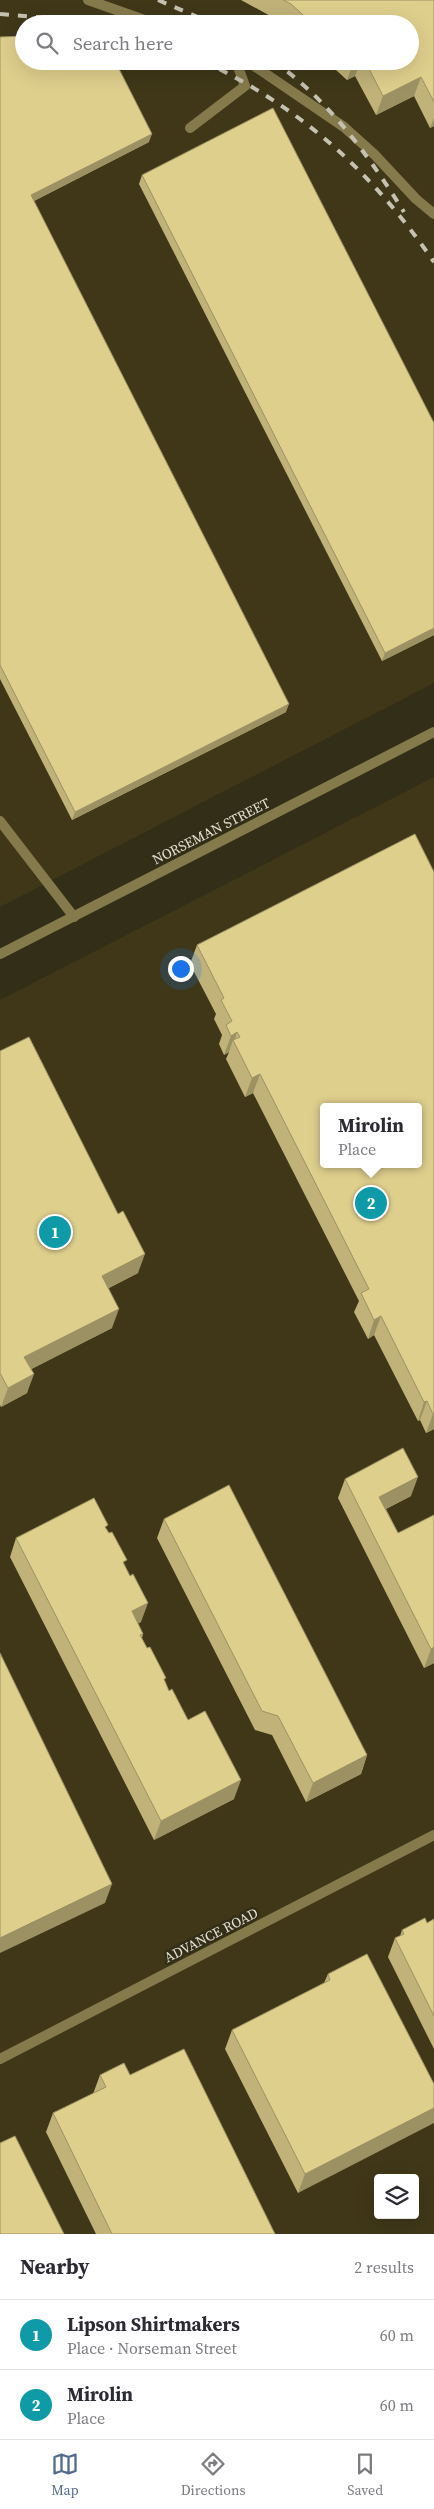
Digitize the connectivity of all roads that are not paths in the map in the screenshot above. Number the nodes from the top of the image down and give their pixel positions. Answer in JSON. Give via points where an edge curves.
{"nodes":[{"id":1,"x":88,"y":0,"type":"edge"},
{"id":2,"x":130,"y":15,"type":"edge"},
{"id":3,"x":239,"y":70,"type":"edge"},
{"id":4,"x":260,"y":70,"type":"edge"},
{"id":5,"x":190,"y":128,"type":"dead end"},
{"id":6,"x":434,"y":214,"type":"edge"},
{"id":7,"x":434,"y":732,"type":"edge"},
{"id":8,"x":0,"y":821,"type":"edge"},
{"id":9,"x":74,"y":916,"type":"junction"},
{"id":10,"x":0,"y":954,"type":"edge"},
{"id":11,"x":434,"y":1835,"type":"edge"},
{"id":12,"x":0,"y":2059,"type":"edge"}],
"edges":[{"from":1,"to":2,"type":"street"},
{"from":3,"to":5,"type":"street","via":[[245,86]]},
{"from":4,"to":6,"type":"street","via":[[344,127]]},
{"from":7,"to":9,"type":"street","name":"NORSEMAN STREET"},
{"from":8,"to":9,"type":"street"},
{"from":9,"to":10,"type":"street","name":"NORSEMAN STREET"},
{"from":11,"to":12,"type":"street","name":"ADVANCE ROAD"}]}
